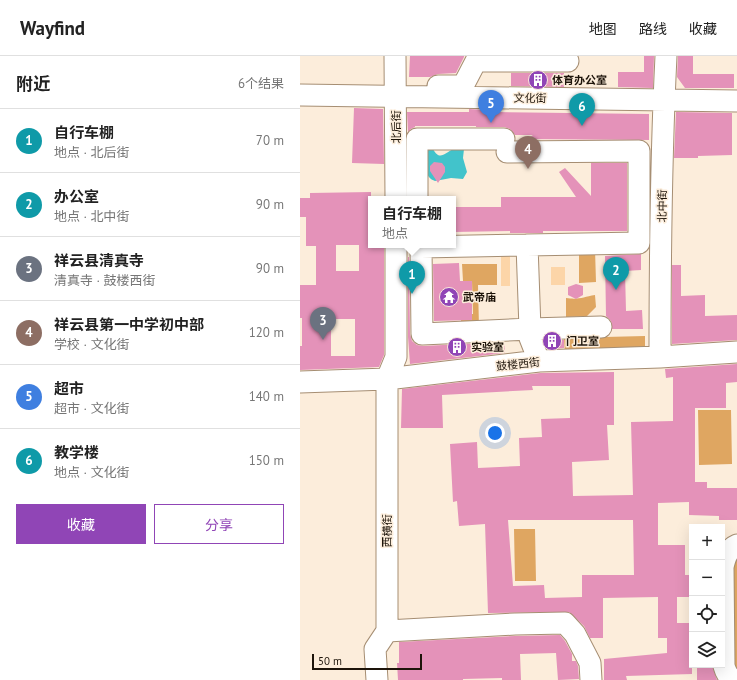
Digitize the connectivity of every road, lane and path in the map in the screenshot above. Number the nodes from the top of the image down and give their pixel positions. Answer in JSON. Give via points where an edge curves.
{"nodes":[{"id":1,"x":396,"y":56,"type":"edge"},
{"id":2,"x":666,"y":56,"type":"edge"},
{"id":3,"x":505,"y":58,"type":"edge"},
{"id":4,"x":568,"y":61,"type":"dead end"},
{"id":5,"x":300,"y":95,"type":"edge"},
{"id":6,"x":402,"y":97,"type":"junction"},
{"id":7,"x":664,"y":100,"type":"junction"},
{"id":8,"x":737,"y":101,"type":"edge"},
{"id":9,"x":396,"y":196,"type":"edge"},
{"id":10,"x":417,"y":196,"type":"edge"},
{"id":11,"x":527,"y":245,"type":"junction"},
{"id":12,"x":456,"y":246,"type":"edge"},
{"id":13,"x":396,"y":248,"type":"edge"},
{"id":14,"x":420,"y":248,"type":"edge"},
{"id":15,"x":601,"y":327,"type":"dead end"},
{"id":16,"x":530,"y":329,"type":"junction"},
{"id":17,"x":737,"y":352,"type":"edge"},
{"id":18,"x":663,"y":357,"type":"junction"},
{"id":19,"x":539,"y":361,"type":"junction"},
{"id":20,"x":387,"y":379,"type":"junction"},
{"id":21,"x":300,"y":382,"type":"edge"},
{"id":22,"x":737,"y":545,"type":"edge"},
{"id":23,"x":387,"y":631,"type":"junction"},
{"id":24,"x":377,"y":680,"type":"edge"},
{"id":25,"x":591,"y":680,"type":"edge"},
{"id":26,"x":735,"y":680,"type":"edge"}],
"edges":[{"from":1,"to":6,"type":"street","name":"北后街"},
{"from":2,"to":7,"type":"street","name":"北中街"},
{"from":3,"to":4,"type":"street"},
{"from":3,"to":6,"type":"street","via":[[476,61],[463,86],[414,86]]},
{"from":5,"to":6,"type":"street","name":"文化街"},
{"from":6,"to":7,"type":"street","name":"文化街"},
{"from":6,"to":9,"type":"street","name":"北后街"},
{"from":7,"to":8,"type":"street","name":"文化街"},
{"from":7,"to":18,"type":"street","name":"北中街","via":[[661,247]]},
{"from":10,"to":11,"type":"street","via":[[417,139],[639,150],[639,243]]},
{"from":11,"to":12,"type":"street"},
{"from":11,"to":16,"type":"street"},
{"from":13,"to":20,"type":"street","via":[[396,357]]},
{"from":14,"to":16,"type":"street","via":[[422,334]]},
{"from":15,"to":16,"type":"street"},
{"from":16,"to":19,"type":"street","via":[[530,338]]},
{"from":17,"to":18,"type":"street","name":"鼓楼西街"},
{"from":18,"to":19,"type":"street","name":"鼓楼西街"},
{"from":19,"to":20,"type":"street","name":"鼓楼西街"},
{"from":20,"to":21,"type":"street","name":"鼓楼西街"},
{"from":20,"to":23,"type":"street","name":"西横街"},
{"from":22,"to":26,"type":"street","via":[[725,557],[723,567],[724,666],[726,672]]},
{"from":23,"to":24,"type":"street","via":[[375,650]]},
{"from":23,"to":25,"type":"street","via":[[565,623],[575,634],[590,663]]}]}
